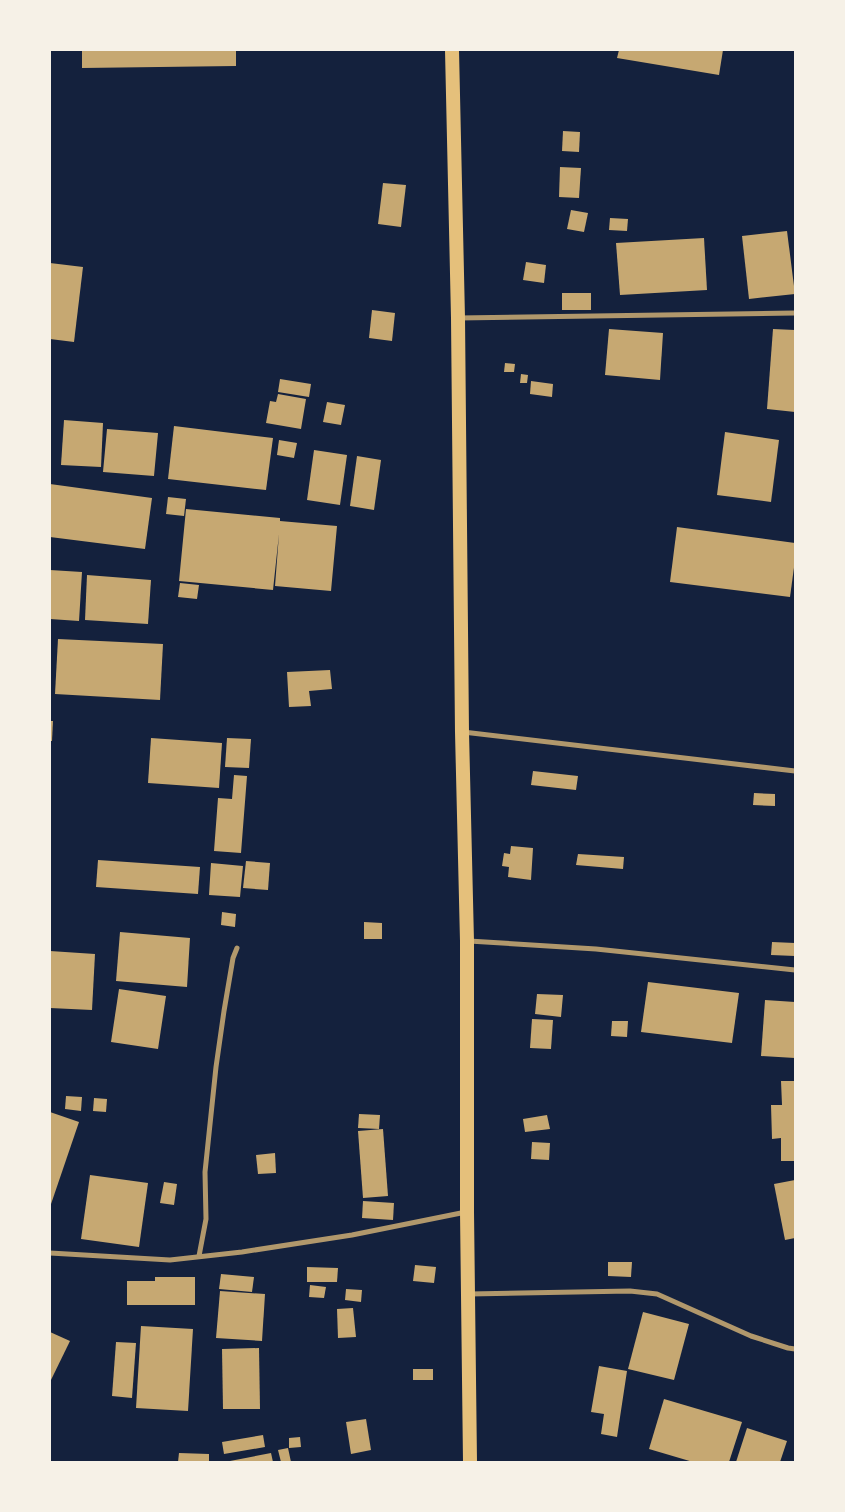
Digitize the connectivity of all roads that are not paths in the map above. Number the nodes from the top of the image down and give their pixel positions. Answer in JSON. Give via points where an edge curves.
{"nodes":[{"id":1,"x":452,"y":50,"type":"edge"},
{"id":2,"x":795,"y":313,"type":"edge"},
{"id":3,"x":458,"y":318,"type":"junction"},
{"id":4,"x":462,"y":732,"type":"junction"},
{"id":5,"x":795,"y":771,"type":"edge"},
{"id":6,"x":467,"y":941,"type":"junction"},
{"id":7,"x":237,"y":948,"type":"dead end"},
{"id":8,"x":795,"y":970,"type":"edge"},
{"id":9,"x":467,"y":1212,"type":"junction"},
{"id":10,"x":50,"y":1253,"type":"edge"},
{"id":11,"x":199,"y":1256,"type":"junction"},
{"id":12,"x":468,"y":1294,"type":"junction"},
{"id":13,"x":795,"y":1349,"type":"edge"},
{"id":14,"x":470,"y":1462,"type":"edge"}],
"edges":[{"from":1,"to":3,"type":"highway"},
{"from":2,"to":3,"type":"street"},
{"from":3,"to":4,"type":"highway"},
{"from":4,"to":5,"type":"street"},
{"from":4,"to":6,"type":"highway"},
{"from":6,"to":8,"type":"street","via":[[596,949]]},
{"from":6,"to":9,"type":"highway"},
{"from":7,"to":11,"type":"street","via":[[216,1068],[205,1172],[206,1219]]},
{"from":9,"to":11,"type":"street","via":[[352,1235]]},
{"from":9,"to":12,"type":"highway"},
{"from":10,"to":11,"type":"street","via":[[170,1260]]},
{"from":12,"to":13,"type":"street","via":[[630,1291],[657,1294],[751,1336]]},
{"from":12,"to":14,"type":"highway"}]}
